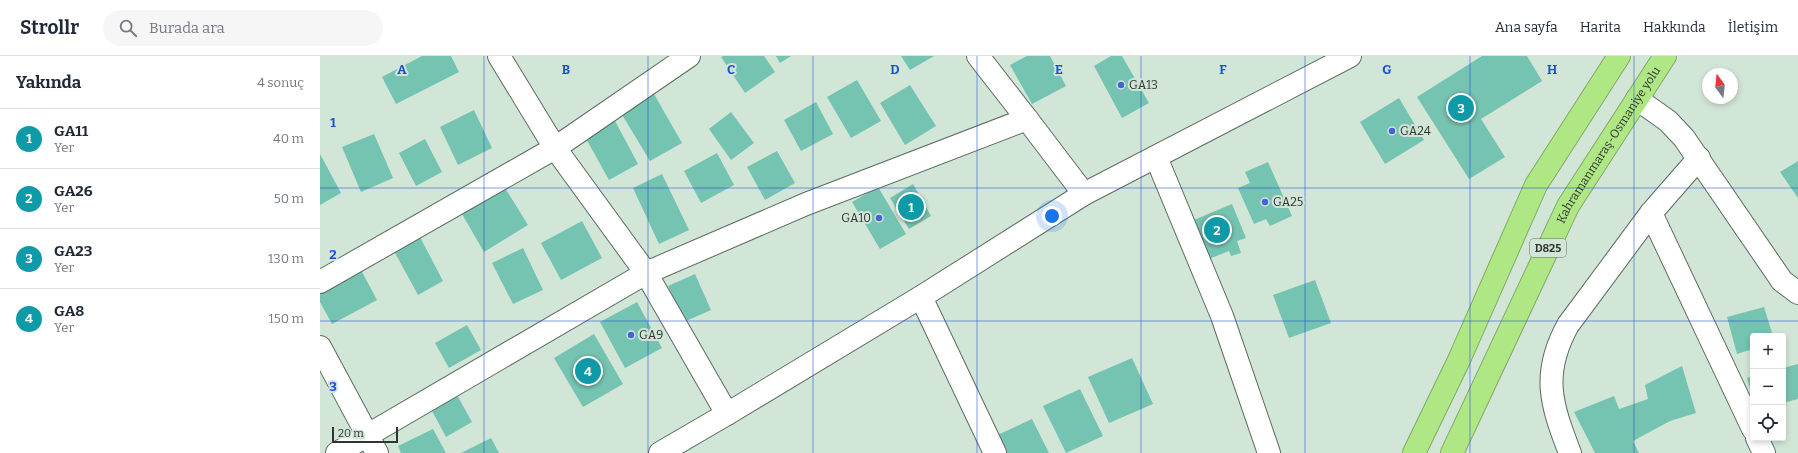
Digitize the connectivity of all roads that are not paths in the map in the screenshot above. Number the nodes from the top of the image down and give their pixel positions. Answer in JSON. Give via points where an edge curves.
{"nodes":[{"id":1,"x":499,"y":56,"type":"edge"},
{"id":2,"x":689,"y":56,"type":"edge"},
{"id":3,"x":978,"y":56,"type":"edge"},
{"id":4,"x":1350,"y":56,"type":"edge"},
{"id":5,"x":1619,"y":56,"type":"edge"},
{"id":6,"x":1665,"y":56,"type":"edge"},
{"id":7,"x":1637,"y":99,"type":"junction"},
{"id":8,"x":1027,"y":119,"type":"junction"},
{"id":9,"x":555,"y":148,"type":"junction"},
{"id":10,"x":1156,"y":157,"type":"junction"},
{"id":11,"x":1699,"y":158,"type":"junction"},
{"id":12,"x":1084,"y":194,"type":"junction"},
{"id":13,"x":1651,"y":213,"type":"junction"},
{"id":14,"x":646,"y":273,"type":"junction"},
{"id":15,"x":320,"y":282,"type":"edge"},
{"id":16,"x":1798,"y":293,"type":"edge"},
{"id":17,"x":921,"y":297,"type":"junction"},
{"id":18,"x":320,"y":347,"type":"edge"},
{"id":19,"x":728,"y":414,"type":"junction"},
{"id":20,"x":1750,"y":423,"type":"edge"},
{"id":21,"x":1758,"y":441,"type":"edge"},
{"id":22,"x":373,"y":444,"type":"edge"},
{"id":23,"x":337,"y":453,"type":"edge"},
{"id":24,"x":660,"y":453,"type":"edge"},
{"id":25,"x":995,"y":453,"type":"edge"},
{"id":26,"x":1270,"y":453,"type":"edge"},
{"id":27,"x":1414,"y":453,"type":"edge"},
{"id":28,"x":1452,"y":453,"type":"edge"},
{"id":29,"x":1570,"y":453,"type":"edge"},
{"id":30,"x":1764,"y":453,"type":"edge"}],
"edges":[{"from":1,"to":9,"type":"street"},
{"from":2,"to":9,"type":"street"},
{"from":3,"to":8,"type":"street"},
{"from":4,"to":10,"type":"street"},
{"from":5,"to":27,"type":"highway","number":"D825","via":[[1536,185],[1459,360]]},
{"from":6,"to":7,"type":"highway","name":"Kahramanmaraş-Osmaniye yolu","number":"D825"},
{"from":7,"to":11,"type":"street","via":[[1668,121]]},
{"from":7,"to":28,"type":"highway","name":"Kahramanmaraş-Osmaniye yolu","number":"D825","via":[[1568,206]]},
{"from":8,"to":12,"type":"street"},
{"from":8,"to":14,"type":"street","via":[[806,204]]},
{"from":9,"to":14,"type":"street"},
{"from":9,"to":15,"type":"street"},
{"from":10,"to":12,"type":"street"},
{"from":10,"to":26,"type":"street","via":[[1222,316]]},
{"from":11,"to":13,"type":"street"},
{"from":11,"to":16,"type":"street","via":[[1782,281]]},
{"from":12,"to":17,"type":"street"},
{"from":13,"to":20,"type":"street"},
{"from":13,"to":29,"type":"street","via":[[1568,325],[1554,357],[1551,389],[1556,418]]},
{"from":14,"to":19,"type":"street"},
{"from":14,"to":22,"type":"street"},
{"from":17,"to":19,"type":"street"},
{"from":17,"to":25,"type":"street"},
{"from":18,"to":22,"type":"street"},
{"from":19,"to":24,"type":"street"},
{"from":21,"to":30,"type":"street"},
{"from":22,"to":23,"type":"street"}]}
